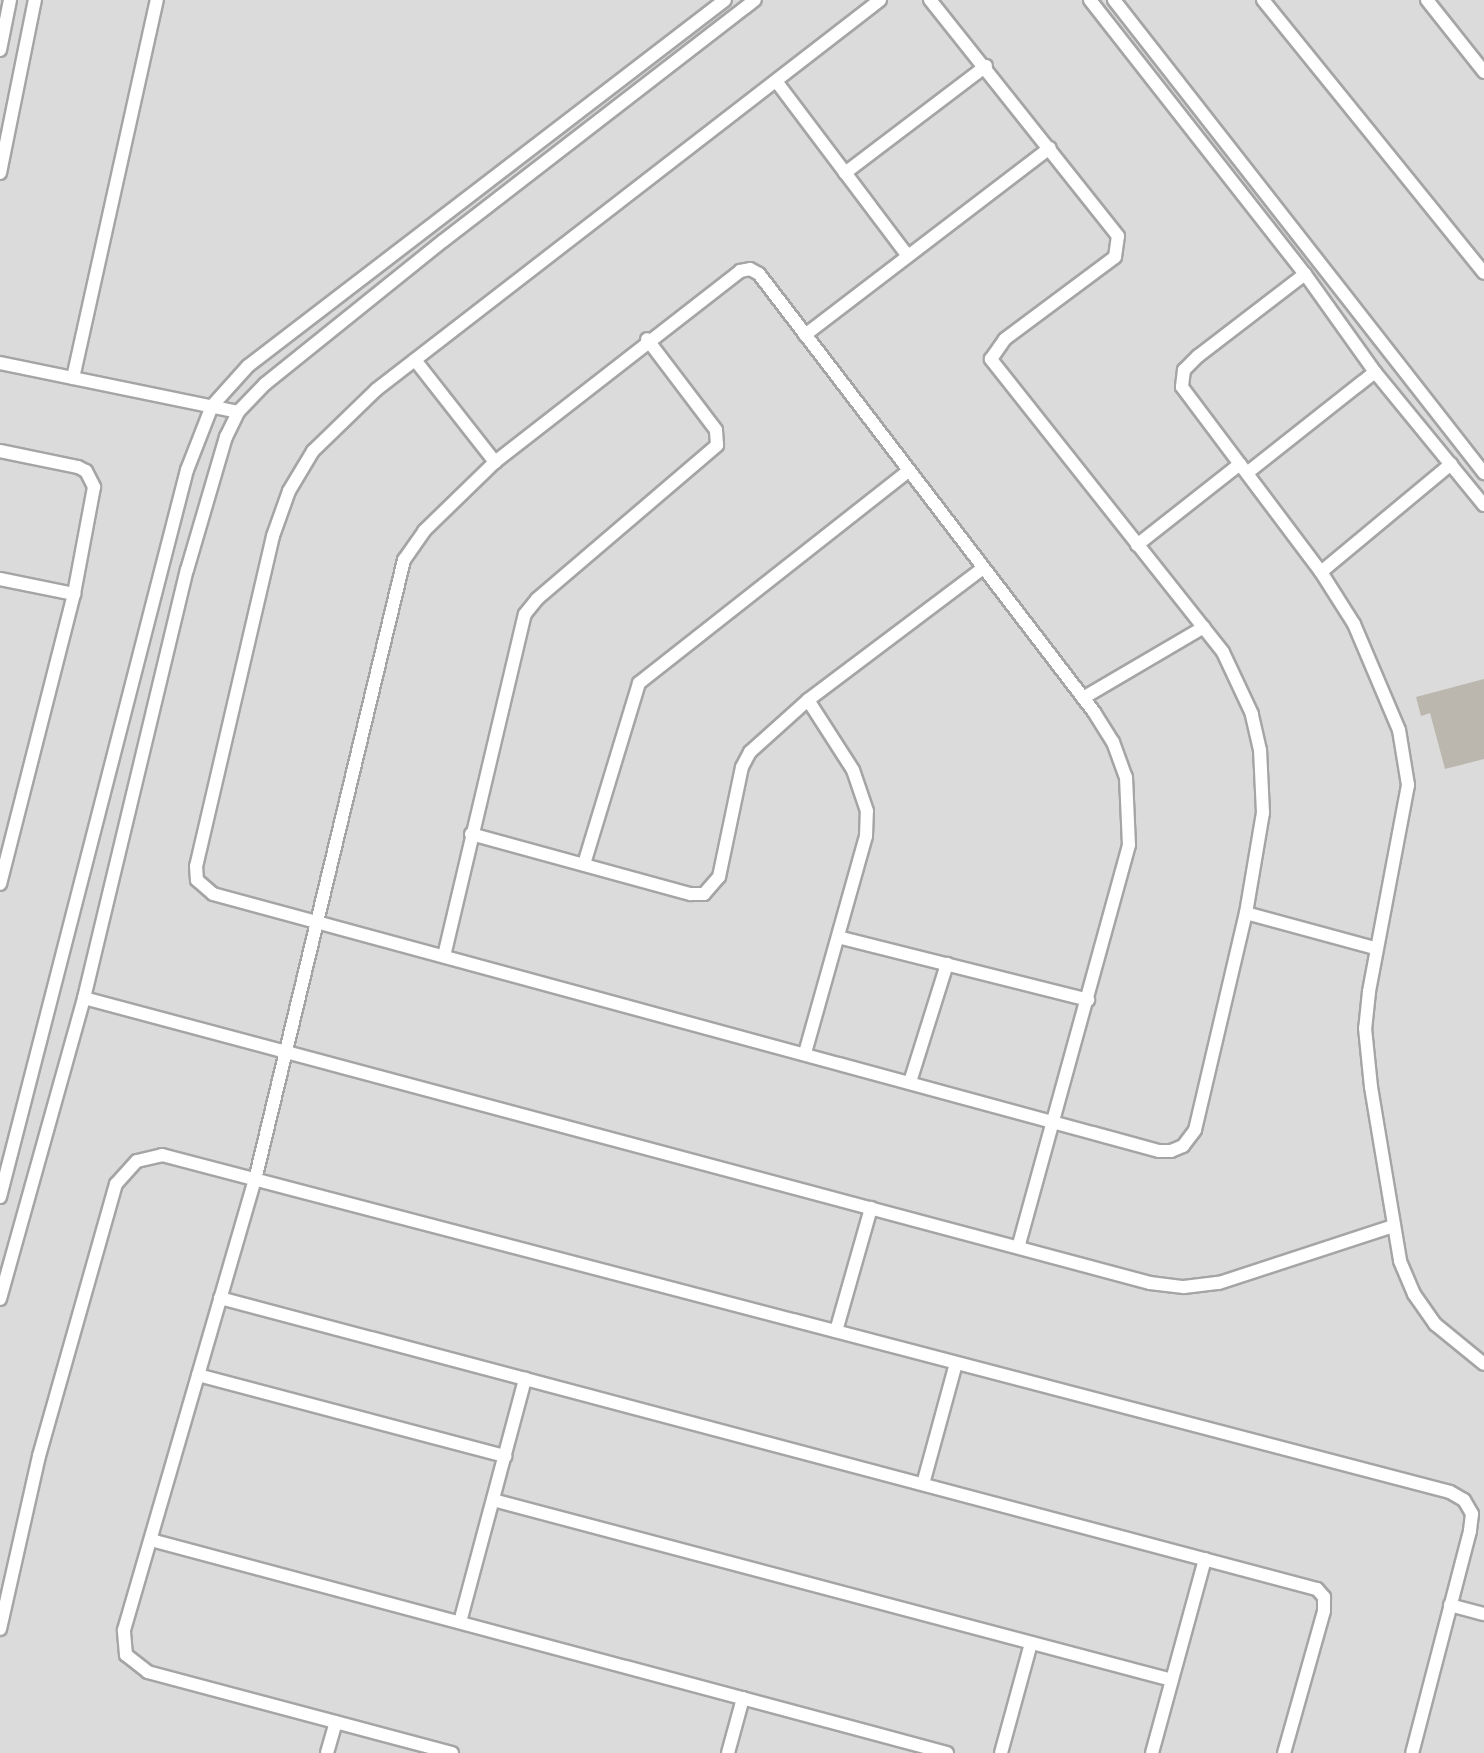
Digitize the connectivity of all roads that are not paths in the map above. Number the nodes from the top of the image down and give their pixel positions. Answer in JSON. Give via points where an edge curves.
{"nodes":[{"id":1,"x":10,"y":0,"type":"edge"},
{"id":2,"x":36,"y":0,"type":"edge"},
{"id":3,"x":157,"y":0,"type":"edge"},
{"id":4,"x":755,"y":0,"type":"edge"},
{"id":5,"x":880,"y":0,"type":"edge"},
{"id":6,"x":930,"y":0,"type":"edge"},
{"id":7,"x":1090,"y":0,"type":"edge"},
{"id":8,"x":1114,"y":0,"type":"edge"},
{"id":9,"x":1263,"y":0,"type":"edge"},
{"id":10,"x":1427,"y":0,"type":"edge"},
{"id":11,"x":720,"y":1,"type":"edge"},
{"id":12,"x":0,"y":50,"type":"edge"},
{"id":13,"x":986,"y":66,"type":"junction"},
{"id":14,"x":1484,"y":72,"type":"edge"},
{"id":15,"x":776,"y":81,"type":"junction"},
{"id":16,"x":1049,"y":148,"type":"junction"},
{"id":17,"x":0,"y":173,"type":"edge"},
{"id":18,"x":845,"y":173,"type":"junction"},
{"id":19,"x":908,"y":256,"type":"junction"},
{"id":20,"x":1484,"y":273,"type":"edge"},
{"id":21,"x":1305,"y":274,"type":"junction"},
{"id":22,"x":805,"y":335,"type":"junction"},
{"id":23,"x":647,"y":340,"type":"junction"},
{"id":24,"x":415,"y":360,"type":"junction"},
{"id":25,"x":0,"y":363,"type":"edge"},
{"id":26,"x":1375,"y":372,"type":"junction"},
{"id":27,"x":73,"y":378,"type":"junction"},
{"id":28,"x":212,"y":406,"type":"junction"},
{"id":29,"x":238,"y":412,"type":"junction"},
{"id":30,"x":0,"y":451,"type":"edge"},
{"id":31,"x":495,"y":461,"type":"junction"},
{"id":32,"x":1451,"y":464,"type":"junction"},
{"id":33,"x":1244,"y":469,"type":"junction"},
{"id":34,"x":908,"y":471,"type":"junction"},
{"id":35,"x":1484,"y":473,"type":"edge"},
{"id":36,"x":1484,"y":505,"type":"edge"},
{"id":37,"x":1137,"y":545,"type":"junction"},
{"id":38,"x":982,"y":569,"type":"junction"},
{"id":39,"x":1321,"y":572,"type":"junction"},
{"id":40,"x":0,"y":579,"type":"edge"},
{"id":41,"x":74,"y":594,"type":"junction"},
{"id":42,"x":1204,"y":627,"type":"junction"},
{"id":43,"x":1083,"y":698,"type":"junction"},
{"id":44,"x":808,"y":700,"type":"junction"},
{"id":45,"x":471,"y":834,"type":"junction"},
{"id":46,"x":584,"y":864,"type":"junction"},
{"id":47,"x":2,"y":867,"type":"edge"},
{"id":48,"x":0,"y":884,"type":"edge"},
{"id":49,"x":1246,"y":914,"type":"junction"},
{"id":50,"x":315,"y":921,"type":"junction"},
{"id":51,"x":838,"y":937,"type":"junction"},
{"id":52,"x":1375,"y":947,"type":"junction"},
{"id":53,"x":444,"y":957,"type":"junction"},
{"id":54,"x":947,"y":964,"type":"junction"},
{"id":55,"x":84,"y":998,"type":"junction"},
{"id":56,"x":1087,"y":1000,"type":"junction"},
{"id":57,"x":284,"y":1051,"type":"junction"},
{"id":58,"x":805,"y":1053,"type":"junction"},
{"id":59,"x":910,"y":1082,"type":"junction"},
{"id":60,"x":1054,"y":1121,"type":"junction"},
{"id":61,"x":255,"y":1180,"type":"junction"},
{"id":62,"x":0,"y":1197,"type":"edge"},
{"id":63,"x":871,"y":1208,"type":"junction"},
{"id":64,"x":1393,"y":1226,"type":"junction"},
{"id":65,"x":1018,"y":1247,"type":"junction"},
{"id":66,"x":220,"y":1298,"type":"junction"},
{"id":67,"x":0,"y":1299,"type":"edge"},
{"id":68,"x":836,"y":1331,"type":"junction"},
{"id":69,"x":956,"y":1363,"type":"junction"},
{"id":70,"x":1484,"y":1363,"type":"edge"},
{"id":71,"x":198,"y":1376,"type":"junction"},
{"id":72,"x":525,"y":1379,"type":"junction"},
{"id":73,"x":505,"y":1456,"type":"junction"},
{"id":74,"x":923,"y":1484,"type":"junction"},
{"id":75,"x":493,"y":1500,"type":"junction"},
{"id":76,"x":151,"y":1540,"type":"junction"},
{"id":77,"x":1205,"y":1559,"type":"junction"},
{"id":78,"x":1450,"y":1605,"type":"junction"},
{"id":79,"x":1484,"y":1614,"type":"edge"},
{"id":80,"x":460,"y":1622,"type":"junction"},
{"id":81,"x":0,"y":1629,"type":"edge"},
{"id":82,"x":1031,"y":1643,"type":"junction"},
{"id":83,"x":1172,"y":1680,"type":"junction"},
{"id":84,"x":743,"y":1698,"type":"junction"},
{"id":85,"x":336,"y":1722,"type":"junction"},
{"id":86,"x":327,"y":1753,"type":"edge"},
{"id":87,"x":452,"y":1753,"type":"edge"},
{"id":88,"x":728,"y":1753,"type":"edge"},
{"id":89,"x":947,"y":1753,"type":"edge"},
{"id":90,"x":1001,"y":1753,"type":"edge"},
{"id":91,"x":1152,"y":1753,"type":"edge"},
{"id":92,"x":1284,"y":1753,"type":"edge"},
{"id":93,"x":1412,"y":1753,"type":"edge"}],
"edges":[{"from":1,"to":12,"type":"street"},
{"from":2,"to":17,"type":"street"},
{"from":3,"to":27,"type":"street"},
{"from":4,"to":29,"type":"street","via":[[443,241],[265,384]]},
{"from":5,"to":15,"type":"street"},
{"from":6,"to":13,"type":"street"},
{"from":7,"to":21,"type":"street"},
{"from":8,"to":35,"type":"street"},
{"from":9,"to":20,"type":"street"},
{"from":10,"to":14,"type":"street"},
{"from":11,"to":28,"type":"street","via":[[248,366]]},
{"from":13,"to":16,"type":"street"},
{"from":13,"to":18,"type":"street"},
{"from":15,"to":18,"type":"street"},
{"from":15,"to":24,"type":"street"},
{"from":16,"to":19,"type":"street"},
{"from":16,"to":37,"type":"street","via":[[1118,236],[1119,247],[1115,257],[995,348],[991,359]]},
{"from":18,"to":19,"type":"street"},
{"from":19,"to":22,"type":"street"},
{"from":21,"to":26,"type":"street"},
{"from":21,"to":33,"type":"street","via":[[1184,370],[1182,387],[1191,402]]},
{"from":22,"to":23,"type":"street","via":[[750,269],[740,271]]},
{"from":22,"to":34,"type":"street"},
{"from":23,"to":31,"type":"street"},
{"from":23,"to":45,"type":"street","via":[[716,430],[717,445],[529,608]]},
{"from":24,"to":31,"type":"street"},
{"from":24,"to":50,"type":"street","via":[[340,421],[313,452],[289,491],[273,536],[196,866],[197,880],[206,891]]},
{"from":25,"to":27,"type":"street"},
{"from":26,"to":32,"type":"street"},
{"from":26,"to":33,"type":"street"},
{"from":27,"to":28,"type":"street"},
{"from":28,"to":29,"type":"street"},
{"from":28,"to":62,"type":"street","via":[[187,470]]},
{"from":29,"to":55,"type":"street","via":[[226,437],[187,570]]},
{"from":30,"to":41,"type":"street","via":[[78,467],[91,479],[93,497]]},
{"from":31,"to":50,"type":"street","via":[[424,531],[404,560]]},
{"from":32,"to":36,"type":"street"},
{"from":32,"to":39,"type":"street"},
{"from":33,"to":37,"type":"street"},
{"from":33,"to":39,"type":"street"},
{"from":34,"to":38,"type":"street"},
{"from":34,"to":46,"type":"street","via":[[639,683]]},
{"from":37,"to":42,"type":"street"},
{"from":38,"to":43,"type":"street"},
{"from":38,"to":44,"type":"street"},
{"from":39,"to":52,"type":"street","via":[[1354,624],[1382,685],[1406,758],[1406,815]]},
{"from":40,"to":41,"type":"street"},
{"from":41,"to":47,"type":"street"},
{"from":42,"to":43,"type":"street"},
{"from":42,"to":49,"type":"street","via":[[1239,681],[1260,750],[1263,813]]},
{"from":43,"to":56,"type":"street","via":[[1113,742],[1126,776],[1131,813],[1129,845]]},
{"from":44,"to":46,"type":"street","via":[[750,752],[742,767],[719,877],[711,890],[691,894]]},
{"from":44,"to":51,"type":"street","via":[[853,770],[867,811],[866,836]]},
{"from":45,"to":46,"type":"street"},
{"from":45,"to":53,"type":"street"},
{"from":47,"to":48,"type":"street"},
{"from":49,"to":52,"type":"street"},
{"from":49,"to":60,"type":"street","via":[[1190,1139],[1171,1151],[1159,1151]]},
{"from":50,"to":53,"type":"street"},
{"from":50,"to":57,"type":"street"},
{"from":51,"to":54,"type":"street"},
{"from":51,"to":58,"type":"street"},
{"from":52,"to":64,"type":"street","via":[[1366,1028]]},
{"from":53,"to":58,"type":"street"},
{"from":54,"to":56,"type":"street"},
{"from":54,"to":59,"type":"street"},
{"from":55,"to":57,"type":"street"},
{"from":55,"to":67,"type":"street"},
{"from":56,"to":60,"type":"street"},
{"from":57,"to":61,"type":"street"},
{"from":57,"to":63,"type":"street"},
{"from":58,"to":59,"type":"street"},
{"from":59,"to":60,"type":"street"},
{"from":60,"to":65,"type":"street"},
{"from":61,"to":66,"type":"street"},
{"from":61,"to":68,"type":"street"},
{"from":61,"to":81,"type":"street","via":[[162,1156],[137,1161],[116,1184],[39,1456]]},
{"from":63,"to":65,"type":"street"},
{"from":63,"to":68,"type":"street"},
{"from":64,"to":65,"type":"street","via":[[1219,1283],[1184,1287],[1150,1283]]},
{"from":64,"to":70,"type":"street","via":[[1400,1261],[1414,1294],[1436,1324]]},
{"from":66,"to":71,"type":"street"},
{"from":66,"to":72,"type":"street"},
{"from":68,"to":69,"type":"street"},
{"from":69,"to":74,"type":"street"},
{"from":69,"to":78,"type":"street","via":[[1450,1492],[1464,1500],[1472,1514]]},
{"from":71,"to":73,"type":"street"},
{"from":71,"to":76,"type":"street"},
{"from":72,"to":73,"type":"street"},
{"from":72,"to":74,"type":"street"},
{"from":73,"to":75,"type":"street"},
{"from":74,"to":77,"type":"street"},
{"from":75,"to":80,"type":"street"},
{"from":75,"to":82,"type":"street"},
{"from":76,"to":80,"type":"street"},
{"from":76,"to":85,"type":"street","via":[[123,1643],[135,1666]]},
{"from":77,"to":83,"type":"street"},
{"from":77,"to":92,"type":"street","via":[[1307,1586],[1324,1597]]},
{"from":78,"to":79,"type":"street"},
{"from":78,"to":93,"type":"street"},
{"from":80,"to":84,"type":"street"},
{"from":82,"to":83,"type":"street"},
{"from":82,"to":90,"type":"street"},
{"from":83,"to":91,"type":"street"},
{"from":84,"to":88,"type":"street"},
{"from":84,"to":89,"type":"street"},
{"from":85,"to":86,"type":"street"},
{"from":85,"to":87,"type":"street"}]}
